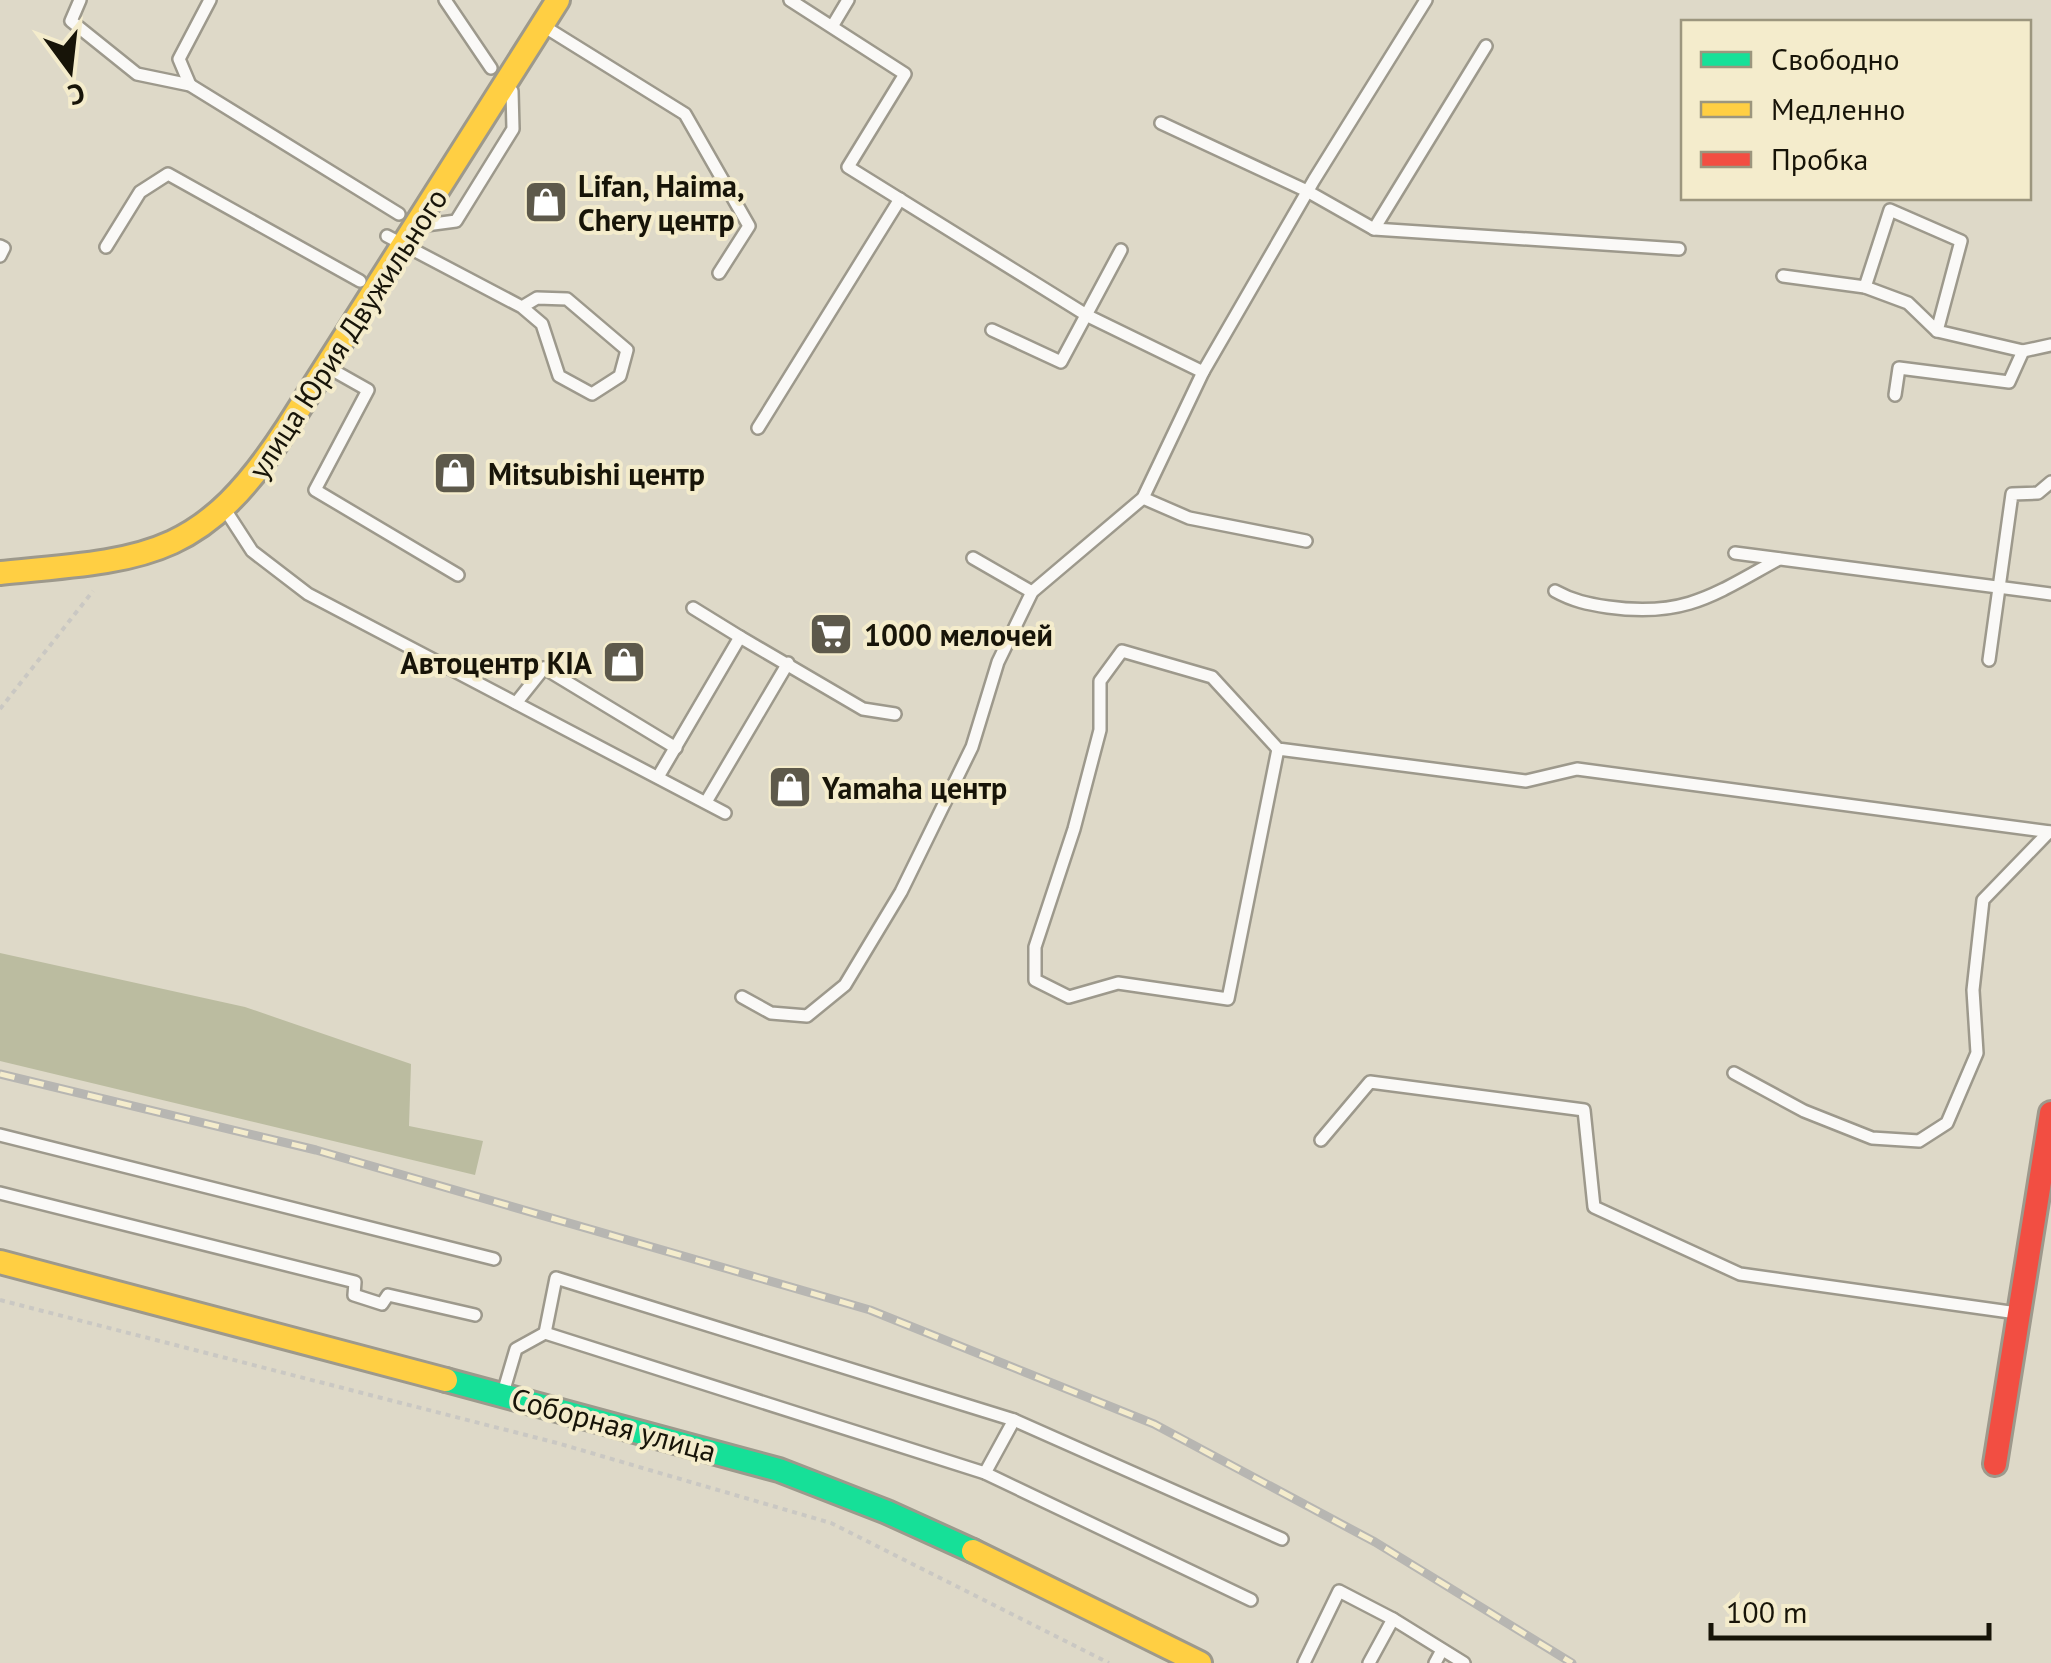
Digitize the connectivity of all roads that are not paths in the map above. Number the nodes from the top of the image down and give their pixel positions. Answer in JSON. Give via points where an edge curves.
{"nodes":[{"id":1,"x":80,"y":0,"type":"edge"},
{"id":2,"x":210,"y":0,"type":"edge"},
{"id":3,"x":445,"y":0,"type":"edge"},
{"id":4,"x":535,"y":0,"type":"edge"},
{"id":5,"x":558,"y":0,"type":"edge"},
{"id":6,"x":790,"y":0,"type":"edge"},
{"id":7,"x":848,"y":0,"type":"edge"},
{"id":8,"x":1426,"y":0,"type":"edge"},
{"id":9,"x":804,"y":4,"type":"edge"},
{"id":10,"x":542,"y":25,"type":"junction"},
{"id":11,"x":833,"y":25,"type":"junction"},
{"id":12,"x":1486,"y":46,"type":"dead end"},
{"id":13,"x":501,"y":71,"type":"junction"},
{"id":14,"x":190,"y":86,"type":"junction"},
{"id":15,"x":1161,"y":123,"type":"dead end"},
{"id":16,"x":1308,"y":191,"type":"junction"},
{"id":17,"x":900,"y":199,"type":"junction"},
{"id":18,"x":408,"y":220,"type":"junction"},
{"id":19,"x":1374,"y":229,"type":"junction"},
{"id":20,"x":395,"y":242,"type":"junction"},
{"id":21,"x":0,"y":246,"type":"edge"},
{"id":22,"x":106,"y":247,"type":"dead end"},
{"id":23,"x":1121,"y":250,"type":"dead end"},
{"id":24,"x":1679,"y":250,"type":"dead end"},
{"id":25,"x":0,"y":256,"type":"edge"},
{"id":26,"x":718,"y":274,"type":"dead end"},
{"id":27,"x":1782,"y":276,"type":"dead end"},
{"id":28,"x":360,"y":281,"type":"junction"},
{"id":29,"x":1865,"y":287,"type":"junction"},
{"id":30,"x":522,"y":307,"type":"junction"},
{"id":31,"x":1088,"y":316,"type":"junction"},
{"id":32,"x":992,"y":330,"type":"dead end"},
{"id":33,"x":1937,"y":332,"type":"junction"},
{"id":34,"x":2051,"y":345,"type":"edge"},
{"id":35,"x":2023,"y":351,"type":"junction"},
{"id":36,"x":326,"y":366,"type":"junction"},
{"id":37,"x":1202,"y":372,"type":"junction"},
{"id":38,"x":1895,"y":395,"type":"dead end"},
{"id":39,"x":758,"y":428,"type":"dead end"},
{"id":40,"x":2051,"y":482,"type":"edge"},
{"id":41,"x":1143,"y":498,"type":"junction"},
{"id":42,"x":221,"y":503,"type":"junction"},
{"id":43,"x":1306,"y":541,"type":"dead end"},
{"id":44,"x":1736,"y":553,"type":"dead end"},
{"id":45,"x":0,"y":558,"type":"edge"},
{"id":46,"x":973,"y":558,"type":"dead end"},
{"id":47,"x":1779,"y":558,"type":"junction"},
{"id":48,"x":0,"y":573,"type":"edge"},
{"id":49,"x":458,"y":575,"type":"dead end"},
{"id":50,"x":1999,"y":587,"type":"junction"},
{"id":51,"x":1555,"y":591,"type":"dead end"},
{"id":52,"x":1032,"y":592,"type":"junction"},
{"id":53,"x":2051,"y":594,"type":"edge"},
{"id":54,"x":694,"y":608,"type":"dead end"},
{"id":55,"x":740,"y":637,"type":"junction"},
{"id":56,"x":1989,"y":660,"type":"dead end"},
{"id":57,"x":788,"y":664,"type":"junction"},
{"id":58,"x":516,"y":703,"type":"junction"},
{"id":59,"x":895,"y":714,"type":"dead end"},
{"id":60,"x":676,"y":748,"type":"junction"},
{"id":61,"x":1278,"y":749,"type":"junction"},
{"id":62,"x":658,"y":778,"type":"junction"},
{"id":63,"x":706,"y":802,"type":"junction"},
{"id":64,"x":726,"y":813,"type":"dead end"},
{"id":65,"x":2050,"y":832,"type":"edge"},
{"id":66,"x":742,"y":997,"type":"dead end"},
{"id":67,"x":1734,"y":1073,"type":"dead end"},
{"id":68,"x":2051,"y":1113,"type":"edge"},
{"id":69,"x":0,"y":1136,"type":"edge"},
{"id":70,"x":1321,"y":1140,"type":"dead end"},
{"id":71,"x":0,"y":1192,"type":"edge"},
{"id":72,"x":494,"y":1258,"type":"dead end"},
{"id":73,"x":0,"y":1262,"type":"edge"},
{"id":74,"x":2017,"y":1313,"type":"junction"},
{"id":75,"x":474,"y":1315,"type":"dead end"},
{"id":76,"x":545,"y":1333,"type":"junction"},
{"id":77,"x":502,"y":1394,"type":"junction"},
{"id":78,"x":1014,"y":1420,"type":"junction"},
{"id":79,"x":1995,"y":1464,"type":"dead end"},
{"id":80,"x":985,"y":1473,"type":"junction"},
{"id":81,"x":1282,"y":1539,"type":"dead end"},
{"id":82,"x":1251,"y":1600,"type":"dead end"},
{"id":83,"x":1393,"y":1619,"type":"junction"},
{"id":84,"x":1442,"y":1650,"type":"junction"},
{"id":85,"x":1200,"y":1663,"type":"edge"},
{"id":86,"x":1304,"y":1663,"type":"edge"},
{"id":87,"x":1369,"y":1663,"type":"edge"},
{"id":88,"x":1435,"y":1663,"type":"edge"},
{"id":89,"x":1464,"y":1663,"type":"edge"}],
"edges":[{"from":1,"to":14,"type":"lane","via":[[71,21],[137,74]]},
{"from":2,"to":14,"type":"lane","via":[[179,59]]},
{"from":3,"to":13,"type":"lane"},
{"from":4,"to":13,"type":"street","name":"улица Юрия Двужильного"},
{"from":5,"to":10,"type":"street","name":"улица Юрия Двужильного"},
{"from":6,"to":9,"type":"lane"},
{"from":7,"to":11,"type":"lane"},
{"from":8,"to":16,"type":"lane"},
{"from":9,"to":11,"type":"lane"},
{"from":10,"to":13,"type":"street","name":"улица Юрия Двужильного"},
{"from":10,"to":26,"type":"lane","via":[[684,114],[749,226]]},
{"from":11,"to":17,"type":"lane","via":[[906,74],[848,167]]},
{"from":12,"to":19,"type":"lane"},
{"from":13,"to":18,"type":"street","name":"улица Юрия Двужильного"},
{"from":14,"to":18,"type":"lane"},
{"from":15,"to":16,"type":"lane"},
{"from":16,"to":19,"type":"lane"},
{"from":16,"to":37,"type":"lane"},
{"from":17,"to":31,"type":"lane"},
{"from":17,"to":39,"type":"lane"},
{"from":18,"to":20,"type":"street","name":"улица Юрия Двужильного"},
{"from":19,"to":24,"type":"lane"},
{"from":20,"to":28,"type":"street","name":"улица Юрия Двужильного"},
{"from":20,"to":30,"type":"lane"},
{"from":20,"to":36,"type":"street","name":"улица Юрия Двужильного"},
{"from":21,"to":25,"type":"lane"},
{"from":22,"to":28,"type":"lane","via":[[140,192],[168,174]]},
{"from":23,"to":31,"type":"lane"},
{"from":27,"to":29,"type":"lane"},
{"from":28,"to":42,"type":"street","name":"улица Юрия Двужильного"},
{"from":29,"to":33,"type":"lane","via":[[1908,303]]},
{"from":29,"to":33,"type":"lane","via":[[1890,210],[1961,241]]},
{"from":30,"to":30,"type":"lane","via":[[537,298],[567,298],[627,350],[620,376],[592,394],[559,376],[542,324]]},
{"from":31,"to":32,"type":"lane","via":[[1061,362]]},
{"from":31,"to":37,"type":"lane"},
{"from":33,"to":35,"type":"lane"},
{"from":34,"to":35,"type":"lane"},
{"from":35,"to":38,"type":"lane","via":[[2010,382],[1899,368]]},
{"from":36,"to":42,"type":"street","name":"улица Юрия Двужильного","via":[[243,493]]},
{"from":36,"to":49,"type":"lane","via":[[368,390],[315,490]]},
{"from":37,"to":41,"type":"lane"},
{"from":40,"to":50,"type":"lane","via":[[2038,494],[2012,494]]},
{"from":41,"to":43,"type":"lane","via":[[1189,518]]},
{"from":41,"to":52,"type":"lane"},
{"from":42,"to":45,"type":"street","name":"улица Юрия Двужильного","via":[[133,540]]},
{"from":42,"to":48,"type":"street","name":"улица Юрия Двужильного","via":[[196,531],[169,546]]},
{"from":42,"to":58,"type":"lane","via":[[252,551],[308,594]]},
{"from":44,"to":47,"type":"lane"},
{"from":46,"to":52,"type":"lane"},
{"from":47,"to":50,"type":"lane"},
{"from":47,"to":51,"type":"lane","via":[[1697,603],[1645,612],[1574,602]]},
{"from":50,"to":53,"type":"lane"},
{"from":50,"to":56,"type":"lane"},
{"from":52,"to":66,"type":"lane","via":[[998,662],[972,747],[901,892],[846,985],[807,1016],[772,1013]]},
{"from":54,"to":55,"type":"lane"},
{"from":55,"to":57,"type":"lane"},
{"from":55,"to":60,"type":"lane"},
{"from":57,"to":59,"type":"lane","via":[[862,709]]},
{"from":57,"to":63,"type":"lane"},
{"from":58,"to":60,"type":"lane","via":[[544,668]]},
{"from":58,"to":62,"type":"lane"},
{"from":60,"to":62,"type":"lane"},
{"from":61,"to":61,"type":"lane","via":[[1212,677],[1122,651],[1100,681],[1100,730],[1035,947],[1035,980],[1068,998],[1118,983],[1228,999]]},
{"from":61,"to":65,"type":"lane","via":[[1526,781],[1577,769]]},
{"from":62,"to":63,"type":"lane"},
{"from":63,"to":64,"type":"lane"},
{"from":65,"to":67,"type":"lane","via":[[1983,900],[1973,990],[1977,1053],[1947,1123],[1920,1141],[1872,1138]]},
{"from":68,"to":74,"type":"street"},
{"from":69,"to":72,"type":"lane"},
{"from":70,"to":74,"type":"lane","via":[[1370,1082],[1584,1110],[1594,1207],[1740,1274]]},
{"from":71,"to":75,"type":"lane","via":[[355,1282],[354,1295],[382,1304],[388,1295]]},
{"from":73,"to":77,"type":"street","name":"Соборная улица"},
{"from":74,"to":79,"type":"street"},
{"from":76,"to":77,"type":"lane","via":[[516,1349]]},
{"from":76,"to":78,"type":"lane","via":[[556,1278]]},
{"from":76,"to":80,"type":"lane"},
{"from":77,"to":85,"type":"street","name":"Соборная улица","via":[[850,1494]]},
{"from":78,"to":80,"type":"lane"},
{"from":78,"to":81,"type":"lane"},
{"from":80,"to":82,"type":"lane"},
{"from":83,"to":84,"type":"lane"},
{"from":83,"to":86,"type":"lane","via":[[1338,1591]]},
{"from":83,"to":87,"type":"lane"},
{"from":84,"to":88,"type":"lane"},
{"from":84,"to":89,"type":"lane"}]}
